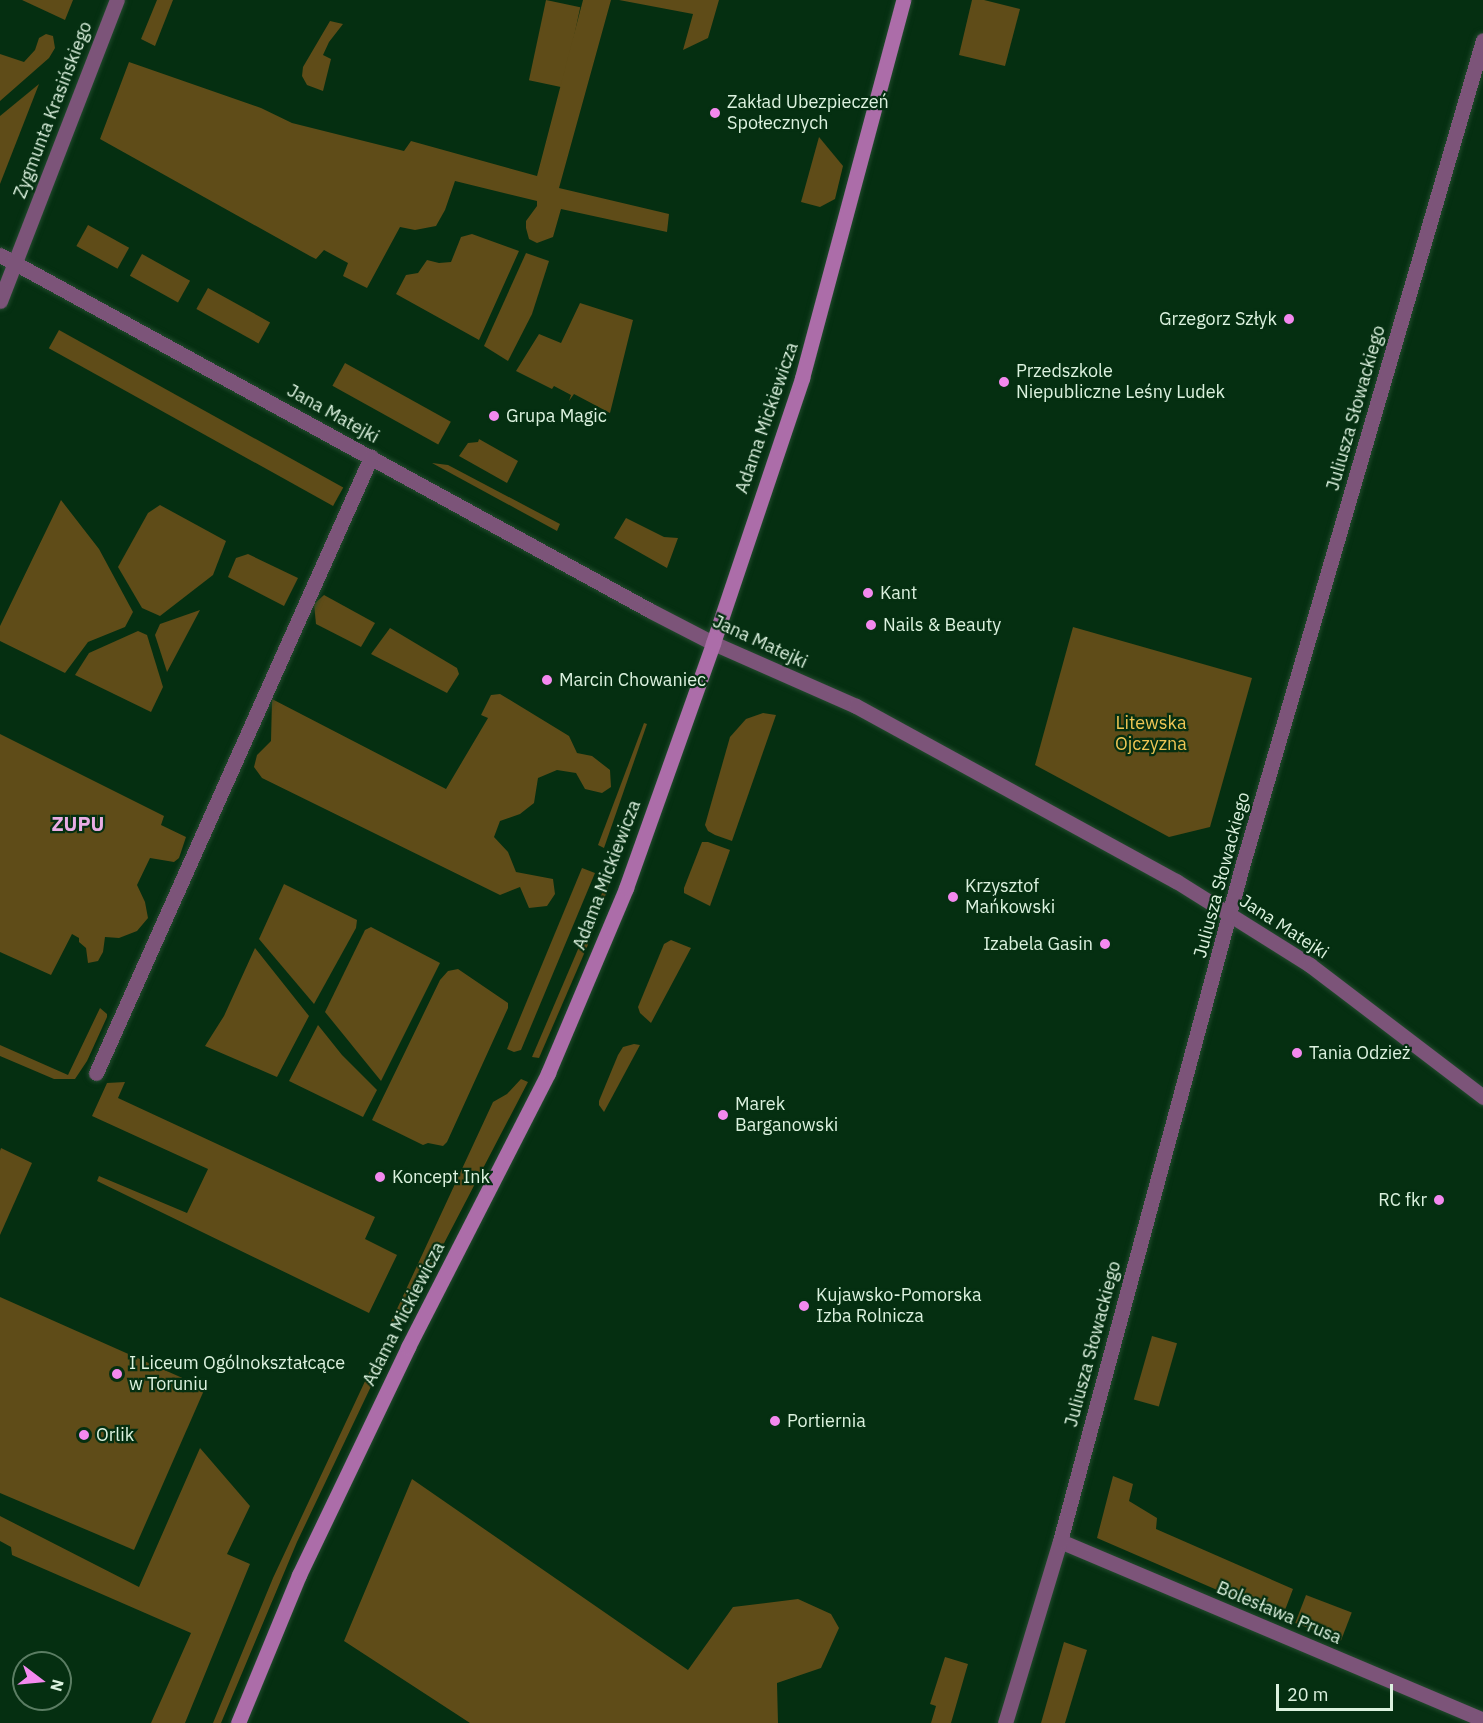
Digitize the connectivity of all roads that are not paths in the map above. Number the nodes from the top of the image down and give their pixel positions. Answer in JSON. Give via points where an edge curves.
{"nodes":[{"id":1,"x":117,"y":0,"type":"edge"},
{"id":2,"x":903,"y":0,"type":"edge"},
{"id":3,"x":1483,"y":40,"type":"edge"},
{"id":4,"x":0,"y":255,"type":"edge"},
{"id":5,"x":14,"y":262,"type":"junction"},
{"id":6,"x":0,"y":301,"type":"edge"},
{"id":7,"x":371,"y":458,"type":"junction"},
{"id":8,"x":713,"y":643,"type":"junction"},
{"id":9,"x":1231,"y":915,"type":"junction"},
{"id":10,"x":96,"y":1073,"type":"dead end"},
{"id":11,"x":1483,"y":1097,"type":"edge"},
{"id":12,"x":1060,"y":1541,"type":"junction"},
{"id":13,"x":1483,"y":1720,"type":"edge"},
{"id":14,"x":238,"y":1723,"type":"edge"},
{"id":15,"x":1005,"y":1723,"type":"edge"}],
"edges":[{"from":1,"to":5,"type":"street","name":"Zygmunta Krasińskiego"},
{"from":2,"to":8,"type":"street","name":"Adama Mickiewicza","via":[[813,342]]},
{"from":3,"to":9,"type":"street","name":"Juliusza Słowackiego"},
{"from":4,"to":5,"type":"street","name":"Jana Matejki"},
{"from":5,"to":6,"type":"street","name":"Zygmunta Krasińskiego"},
{"from":5,"to":7,"type":"street","name":"Jana Matejki"},
{"from":7,"to":8,"type":"street","name":"Jana Matejki"},
{"from":7,"to":10,"type":"street"},
{"from":8,"to":9,"type":"street","name":"Jana Matejki","via":[[856,706]]},
{"from":8,"to":14,"type":"street","name":"Adama Mickiewicza","via":[[626,888],[548,1073],[329,1511]]},
{"from":9,"to":11,"type":"street","name":"Jana Matejki","via":[[1310,965]]},
{"from":9,"to":12,"type":"street","name":"Juliusza Słowackiego"},
{"from":12,"to":13,"type":"street","name":"Bolesława Prusa"},
{"from":12,"to":15,"type":"street","name":"Juliusza Słowackiego"}]}
